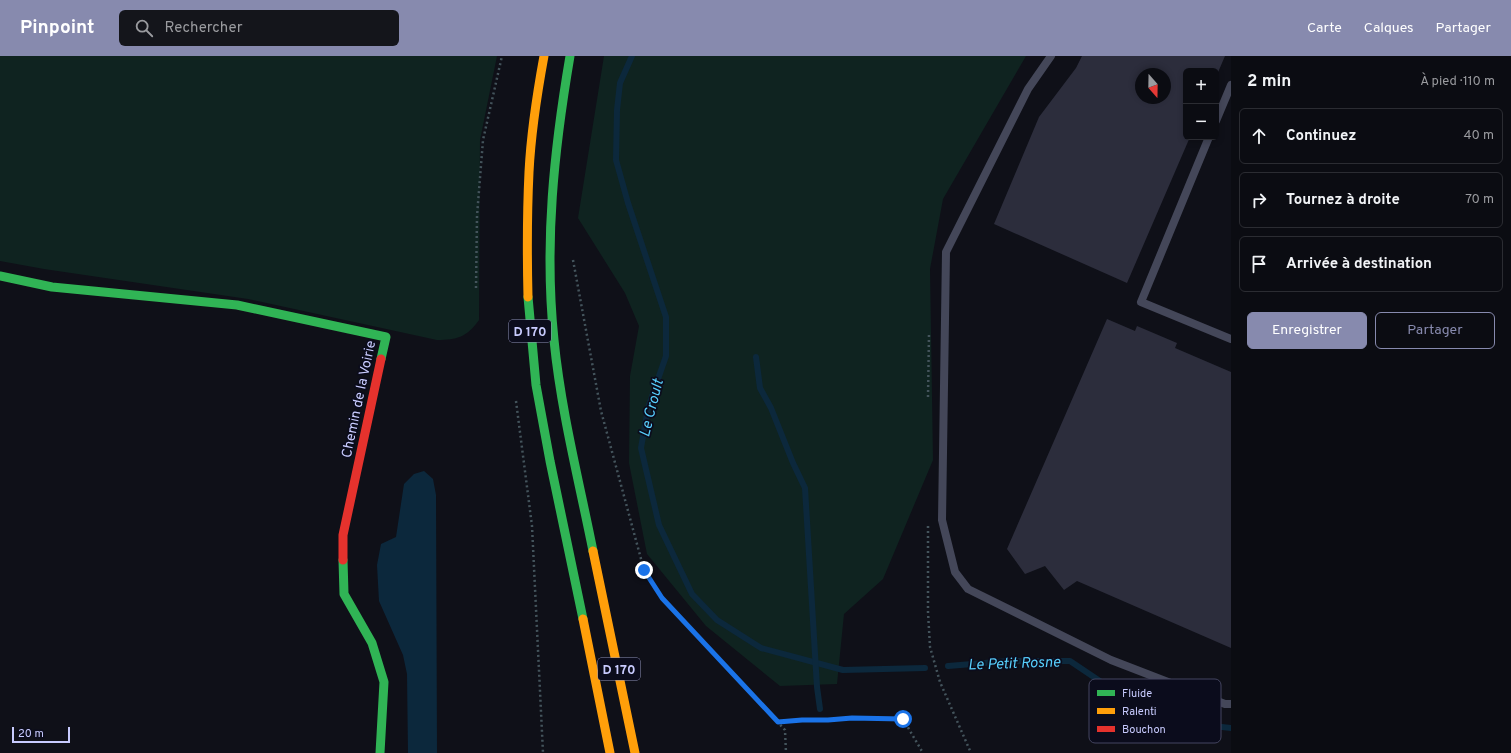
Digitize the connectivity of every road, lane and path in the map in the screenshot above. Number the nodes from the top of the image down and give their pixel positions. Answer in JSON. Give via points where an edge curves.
{"nodes":[{"id":1,"x":502,"y":56,"type":"edge"},
{"id":2,"x":544,"y":56,"type":"edge"},
{"id":3,"x":570,"y":56,"type":"edge"},
{"id":4,"x":1051,"y":56,"type":"edge"},
{"id":5,"x":1231,"y":85,"type":"edge"},
{"id":6,"x":1219,"y":114,"type":"edge"},
{"id":7,"x":1208,"y":140,"type":"edge"},
{"id":8,"x":572,"y":262,"type":"dead end"},
{"id":9,"x":0,"y":276,"type":"edge"},
{"id":10,"x":476,"y":288,"type":"dead end"},
{"id":11,"x":1231,"y":339,"type":"edge"},
{"id":12,"x":1160,"y":679,"type":"edge"},
{"id":13,"x":539,"y":688,"type":"dead end"},
{"id":14,"x":1221,"y":702,"type":"edge"},
{"id":15,"x":1231,"y":704,"type":"edge"},
{"id":16,"x":778,"y":722,"type":"junction"},
{"id":17,"x":380,"y":753,"type":"edge"},
{"id":18,"x":543,"y":753,"type":"edge"},
{"id":19,"x":610,"y":753,"type":"edge"},
{"id":20,"x":635,"y":753,"type":"edge"},
{"id":21,"x":786,"y":753,"type":"edge"},
{"id":22,"x":923,"y":753,"type":"edge"}],
"edges":[{"from":1,"to":10,"type":"path","via":[[484,140],[477,216]]},
{"from":2,"to":19,"type":"main road","number":"D 170","via":[[535,108],[529,171],[528,308],[536,384],[550,461]]},
{"from":3,"to":20,"type":"main road","number":"D 170","via":[[558,129],[552,202],[554,338],[569,435]]},
{"from":4,"to":12,"type":"lane","via":[[1028,89],[946,252],[942,520],[955,572],[968,589],[1111,660]]},
{"from":5,"to":6,"type":"lane"},
{"from":7,"to":11,"type":"lane","via":[[1141,302]]},
{"from":8,"to":16,"type":"path","via":[[602,411],[644,570],[662,598]]},
{"from":9,"to":17,"type":"main road","name":"Chemin de la Voirie","via":[[52,287],[237,305],[386,337],[343,535],[344,594],[372,643],[384,682]]},
{"from":13,"to":18,"type":"path"},
{"from":14,"to":15,"type":"lane"},
{"from":16,"to":21,"type":"path","via":[[785,730]]},
{"from":16,"to":22,"type":"path","via":[[852,718],[903,719]]}]}
